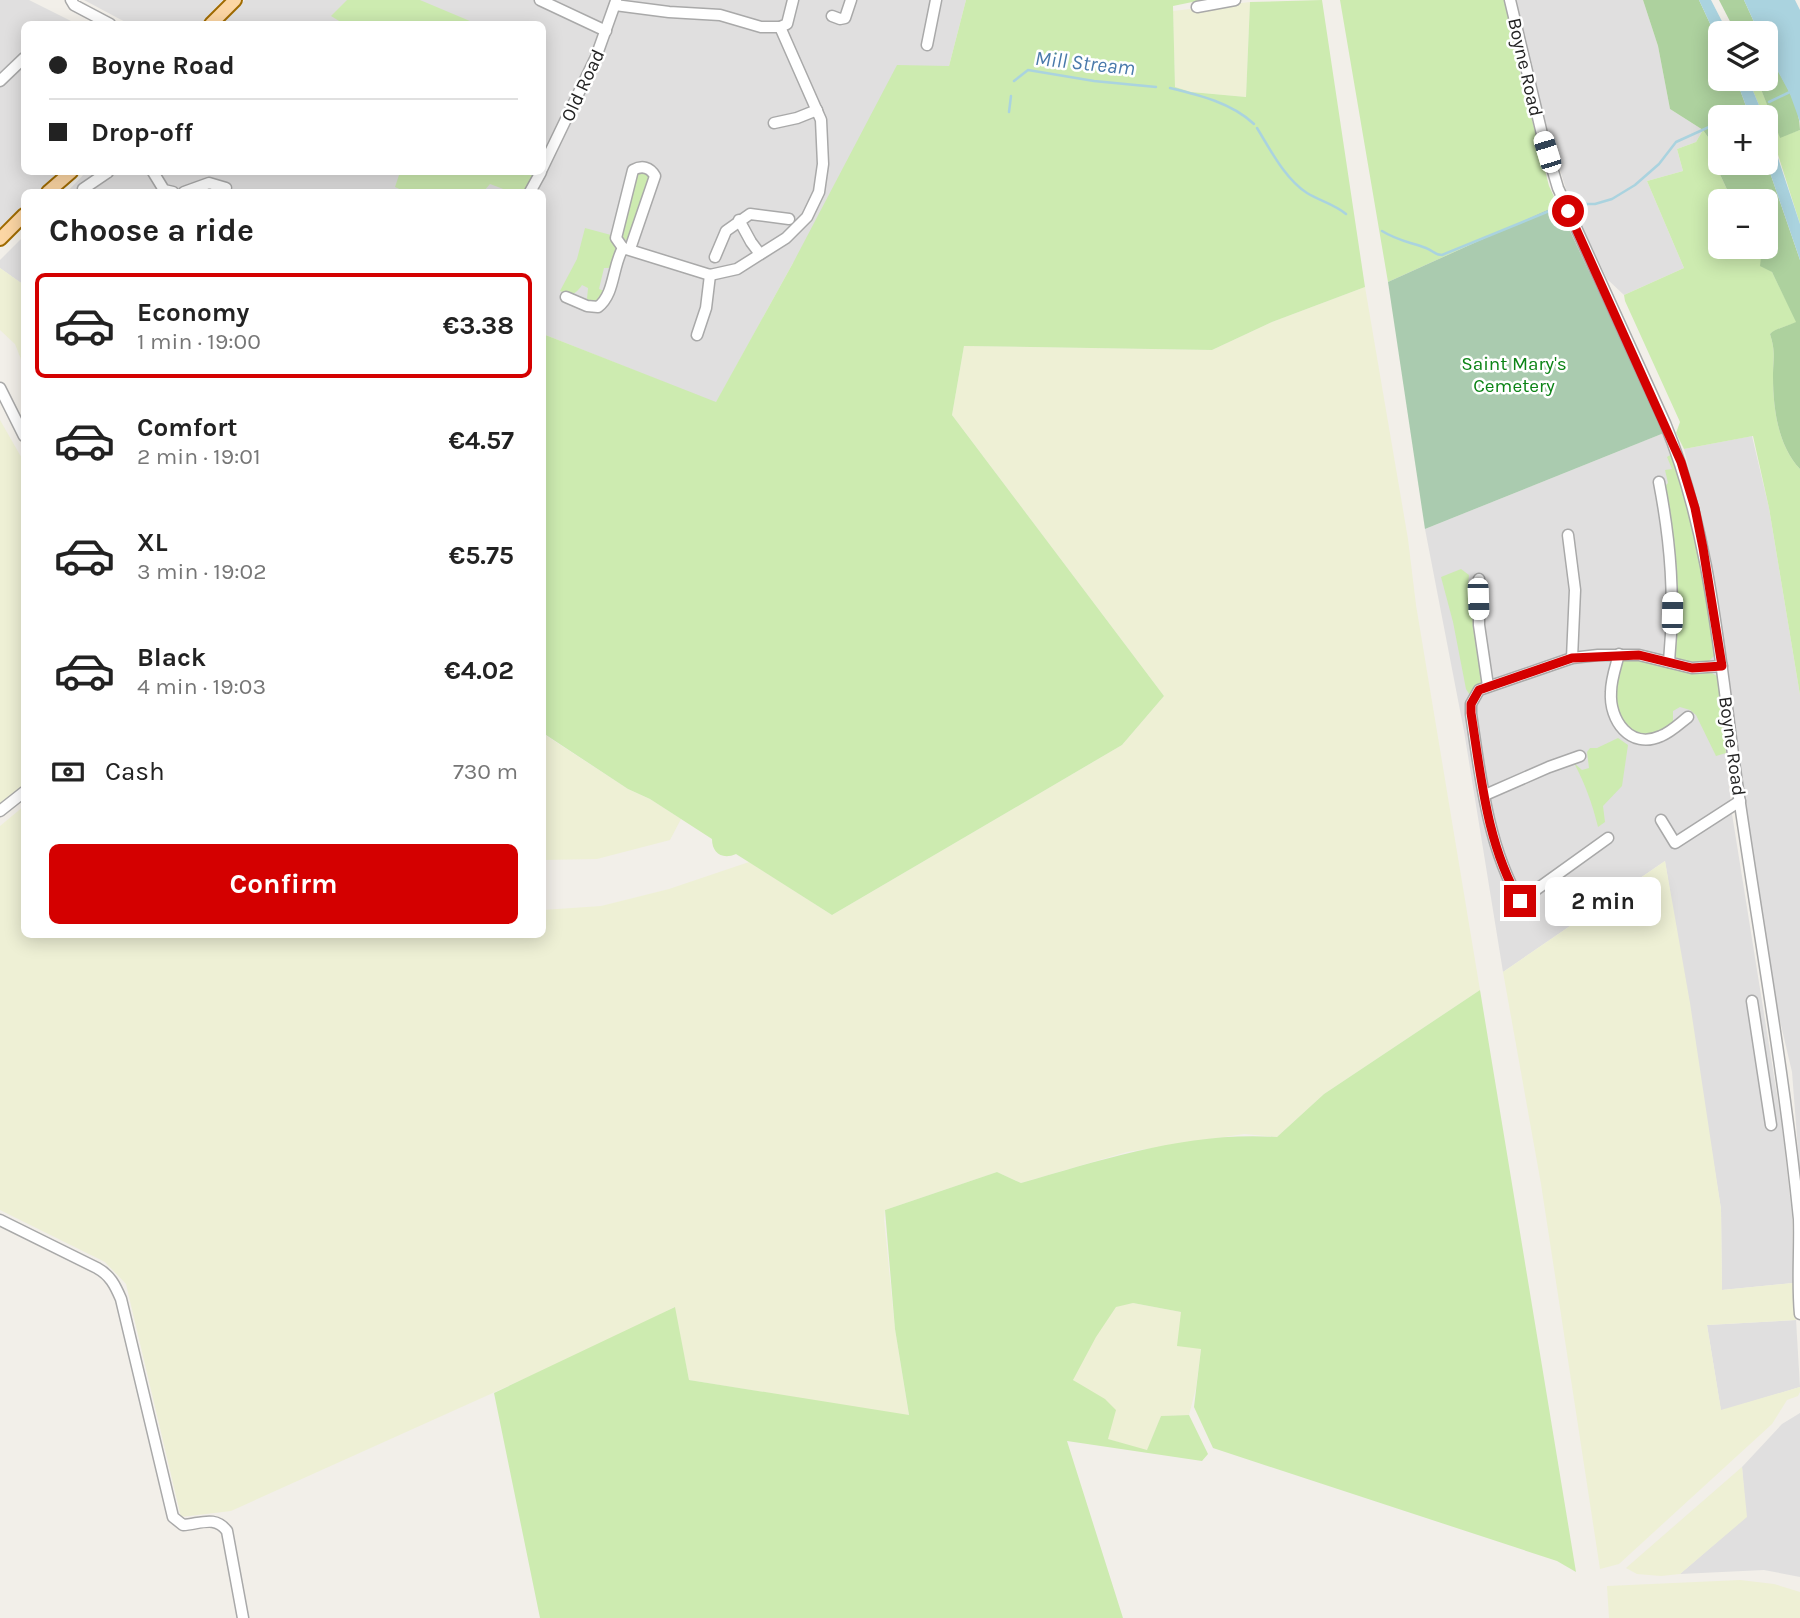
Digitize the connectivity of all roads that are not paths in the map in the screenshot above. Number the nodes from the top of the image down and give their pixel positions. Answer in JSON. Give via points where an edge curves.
{"nodes":[{"id":1,"x":71,"y":0,"type":"edge"},
{"id":2,"x":234,"y":0,"type":"edge"},
{"id":3,"x":540,"y":0,"type":"edge"},
{"id":4,"x":793,"y":0,"type":"edge"},
{"id":5,"x":852,"y":0,"type":"edge"},
{"id":6,"x":936,"y":0,"type":"edge"},
{"id":7,"x":1235,"y":0,"type":"edge"},
{"id":8,"x":1510,"y":0,"type":"edge"},
{"id":9,"x":615,"y":2,"type":"edge"},
{"id":10,"x":1197,"y":7,"type":"dead end"},
{"id":11,"x":832,"y":16,"type":"dead end"},
{"id":12,"x":104,"y":21,"type":"edge"},
{"id":13,"x":214,"y":21,"type":"edge"},
{"id":14,"x":780,"y":27,"type":"junction"},
{"id":15,"x":606,"y":32,"type":"junction"},
{"id":16,"x":927,"y":45,"type":"dead end"},
{"id":17,"x":21,"y":61,"type":"edge"},
{"id":18,"x":0,"y":81,"type":"edge"},
{"id":19,"x":817,"y":110,"type":"junction"},
{"id":20,"x":774,"y":123,"type":"dead end"},
{"id":21,"x":546,"y":161,"type":"edge"},
{"id":22,"x":68,"y":175,"type":"edge"},
{"id":23,"x":103,"y":175,"type":"edge"},
{"id":24,"x":83,"y":188,"type":"dead end"},
{"id":25,"x":226,"y":188,"type":"dead end"},
{"id":26,"x":51,"y":189,"type":"edge"},
{"id":27,"x":192,"y":189,"type":"edge"},
{"id":28,"x":21,"y":218,"type":"edge"},
{"id":29,"x":789,"y":219,"type":"dead end"},
{"id":30,"x":739,"y":220,"type":"junction"},
{"id":31,"x":0,"y":239,"type":"edge"},
{"id":32,"x":627,"y":249,"type":"junction"},
{"id":33,"x":760,"y":254,"type":"junction"},
{"id":34,"x":715,"y":257,"type":"dead end"},
{"id":35,"x":710,"y":275,"type":"junction"},
{"id":36,"x":566,"y":297,"type":"dead end"},
{"id":37,"x":697,"y":335,"type":"dead end"},
{"id":38,"x":0,"y":388,"type":"edge"},
{"id":39,"x":21,"y":430,"type":"edge"},
{"id":40,"x":1658,"y":482,"type":"dead end"},
{"id":41,"x":1568,"y":535,"type":"dead end"},
{"id":42,"x":1479,"y":579,"type":"dead end"},
{"id":43,"x":1619,"y":654,"type":"junction"},
{"id":44,"x":1572,"y":658,"type":"junction"},
{"id":45,"x":1669,"y":662,"type":"junction"},
{"id":46,"x":1722,"y":666,"type":"junction"},
{"id":47,"x":1488,"y":687,"type":"junction"},
{"id":48,"x":1688,"y":717,"type":"dead end"},
{"id":49,"x":1580,"y":756,"type":"dead end"},
{"id":50,"x":21,"y":794,"type":"edge"},
{"id":51,"x":1485,"y":795,"type":"junction"},
{"id":52,"x":1740,"y":801,"type":"junction"},
{"id":53,"x":0,"y":811,"type":"edge"},
{"id":54,"x":1661,"y":820,"type":"dead end"},
{"id":55,"x":1608,"y":838,"type":"dead end"},
{"id":56,"x":1752,"y":1001,"type":"dead end"},
{"id":57,"x":1777,"y":1055,"type":"junction"},
{"id":58,"x":1761,"y":1058,"type":"junction"},
{"id":59,"x":1772,"y":1125,"type":"dead end"},
{"id":60,"x":0,"y":1220,"type":"edge"},
{"id":61,"x":1800,"y":1314,"type":"edge"},
{"id":62,"x":243,"y":1618,"type":"edge"}],
"edges":[{"from":1,"to":12,"type":"street"},
{"from":2,"to":13,"type":"main road"},
{"from":3,"to":15,"type":"street"},
{"from":4,"to":14,"type":"street","via":[[790,18]]},
{"from":5,"to":11,"type":"street","via":[[845,18]]},
{"from":6,"to":16,"type":"street"},
{"from":7,"to":10,"type":"street"},
{"from":8,"to":46,"type":"street","name":"Boyne Road","via":[[1558,188],[1681,462],[1695,508]]},
{"from":9,"to":14,"type":"street"},
{"from":9,"to":15,"type":"street","name":"Old Road"},
{"from":14,"to":19,"type":"street"},
{"from":15,"to":21,"type":"street","name":"Old Road"},
{"from":17,"to":18,"type":"street"},
{"from":19,"to":20,"type":"street"},
{"from":19,"to":33,"type":"street","via":[[822,153],[819,191],[807,217],[786,238]]},
{"from":22,"to":26,"type":"main road"},
{"from":23,"to":24,"type":"street"},
{"from":25,"to":27,"type":"street","via":[[209,183]]},
{"from":28,"to":31,"type":"main road"},
{"from":29,"to":30,"type":"street","via":[[750,214]]},
{"from":30,"to":33,"type":"street"},
{"from":30,"to":34,"type":"street","via":[[726,230]]},
{"from":32,"to":32,"type":"street","via":[[616,238],[618,221],[633,170],[640,166],[655,176]]},
{"from":32,"to":35,"type":"street"},
{"from":32,"to":36,"type":"street","via":[[616,264],[610,291],[598,307]]},
{"from":33,"to":35,"type":"street","via":[[737,269]]},
{"from":35,"to":37,"type":"street"},
{"from":38,"to":39,"type":"street"},
{"from":40,"to":45,"type":"street","via":[[1672,568]]},
{"from":41,"to":44,"type":"street","via":[[1576,590]]},
{"from":42,"to":47,"type":"street","via":[[1479,625]]},
{"from":43,"to":44,"type":"street"},
{"from":43,"to":45,"type":"street"},
{"from":43,"to":48,"type":"street","via":[[1611,690],[1613,712],[1623,731],[1638,738],[1658,738]]},
{"from":44,"to":47,"type":"street"},
{"from":45,"to":46,"type":"street","via":[[1692,668]]},
{"from":46,"to":52,"type":"street","name":"Boyne Road"},
{"from":47,"to":51,"type":"street","via":[[1479,690],[1471,704]]},
{"from":49,"to":51,"type":"street"},
{"from":50,"to":53,"type":"street"},
{"from":51,"to":55,"type":"street","via":[[1516,904]]},
{"from":52,"to":54,"type":"street","via":[[1675,843]]},
{"from":52,"to":57,"type":"street","name":"Boyne Road"},
{"from":56,"to":58,"type":"street"},
{"from":57,"to":58,"type":"street"},
{"from":57,"to":61,"type":"street","name":"Boyne Road","via":[[1800,1224]]},
{"from":58,"to":59,"type":"street"},
{"from":60,"to":62,"type":"street","via":[[97,1268],[114,1282],[173,1517],[183,1525],[212,1521],[223,1525]]}]}
